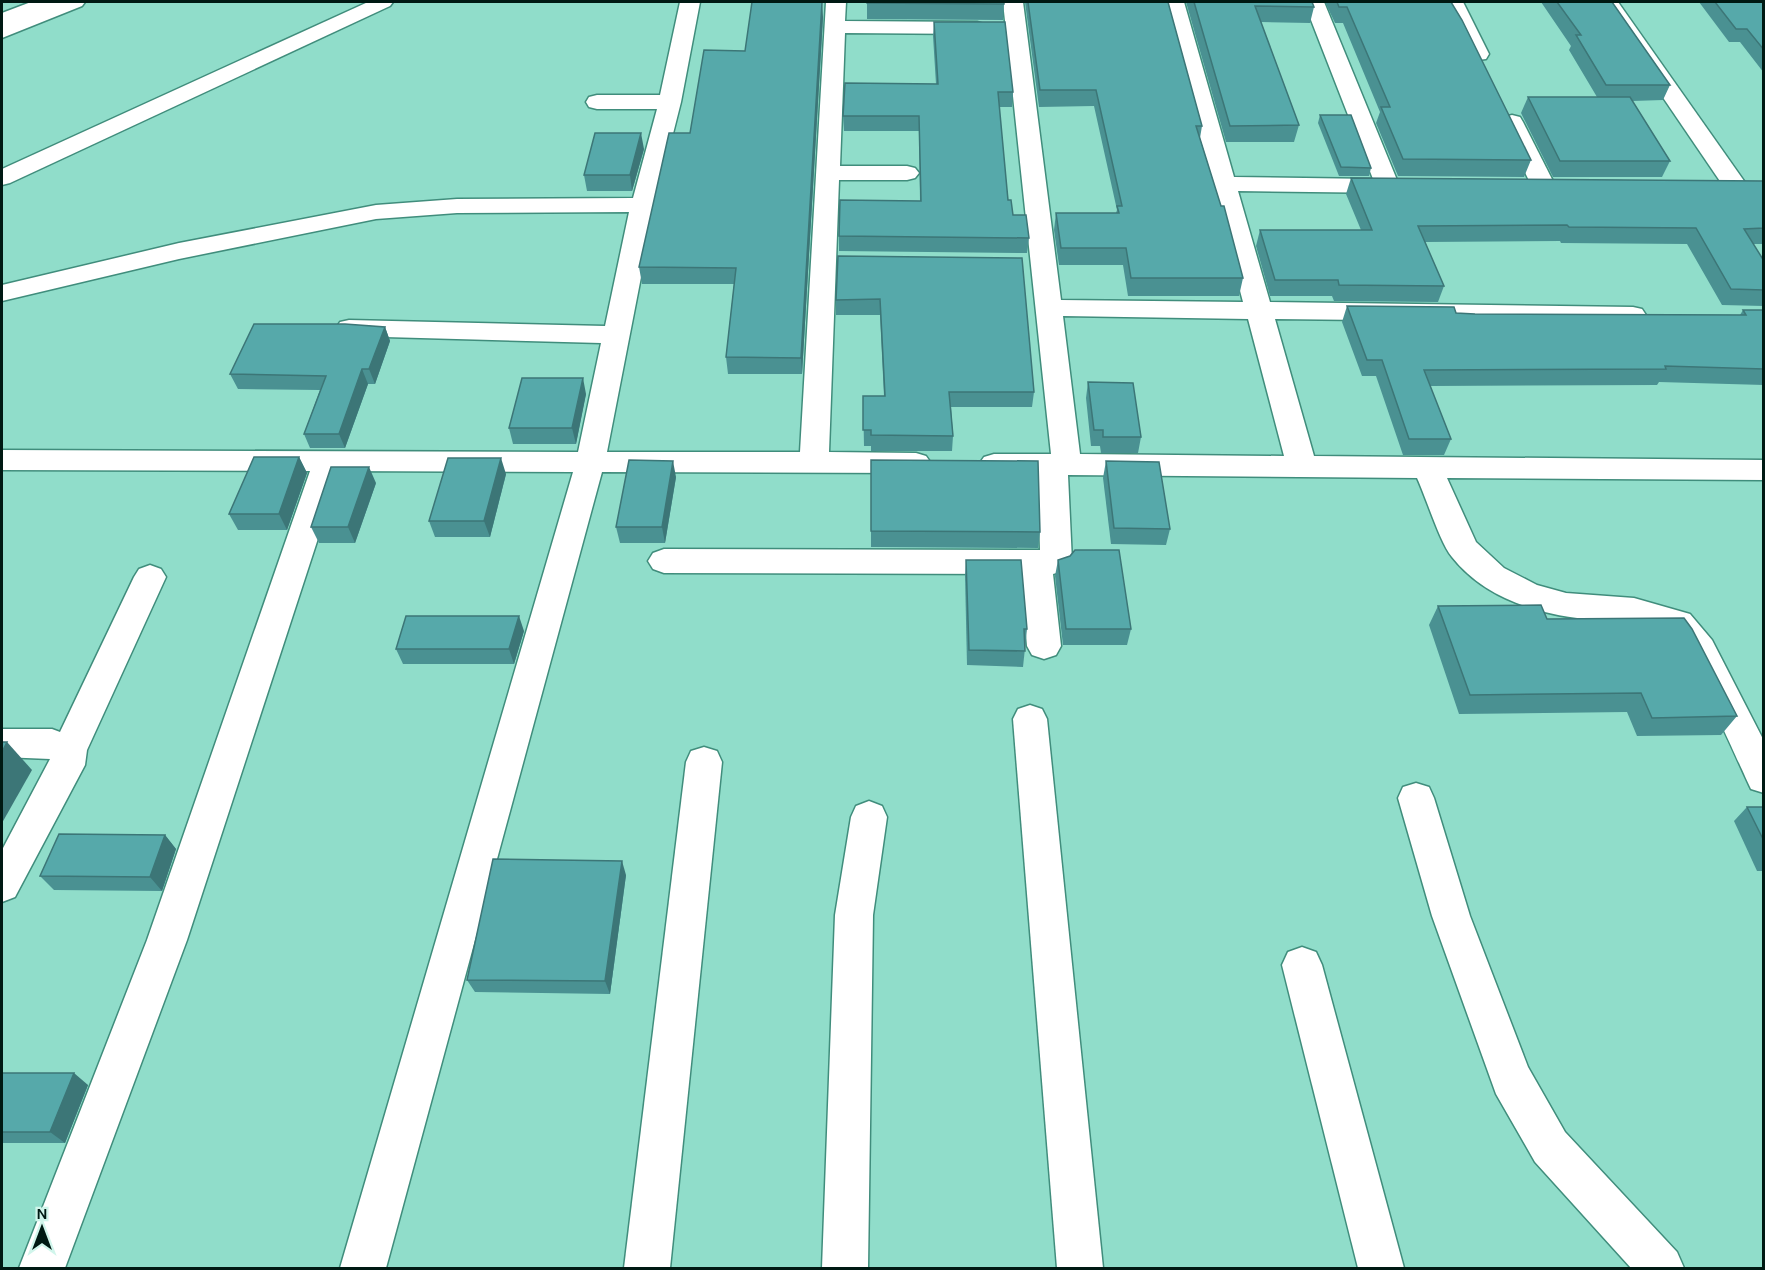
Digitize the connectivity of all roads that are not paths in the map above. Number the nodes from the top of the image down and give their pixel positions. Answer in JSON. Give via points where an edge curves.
{"nodes":[{"id":1,"x":48,"y":2,"type":"edge"},
{"id":2,"x":75,"y":2,"type":"edge"},
{"id":3,"x":383,"y":2,"type":"edge"},
{"id":4,"x":690,"y":2,"type":"edge"},
{"id":5,"x":836,"y":2,"type":"edge"},
{"id":6,"x":1013,"y":2,"type":"edge"},
{"id":7,"x":1174,"y":2,"type":"edge"},
{"id":8,"x":1314,"y":2,"type":"edge"},
{"id":9,"x":1453,"y":2,"type":"edge"},
{"id":10,"x":1608,"y":2,"type":"edge"},
{"id":11,"x":2,"y":20,"type":"edge"},
{"id":12,"x":835,"y":27,"type":"junction"},
{"id":13,"x":1016,"y":28,"type":"junction"},
{"id":14,"x":2,"y":32,"type":"edge"},
{"id":15,"x":1488,"y":74,"type":"edge"},
{"id":16,"x":597,"y":102,"type":"dead end"},
{"id":17,"x":670,"y":102,"type":"junction"},
{"id":18,"x":1503,"y":104,"type":"edge"},
{"id":19,"x":828,"y":173,"type":"junction"},
{"id":20,"x":907,"y":173,"type":"dead end"},
{"id":21,"x":2,"y":178,"type":"edge"},
{"id":22,"x":1225,"y":184,"type":"junction"},
{"id":23,"x":1388,"y":186,"type":"junction"},
{"id":24,"x":1421,"y":186,"type":"edge"},
{"id":25,"x":1544,"y":187,"type":"edge"},
{"id":26,"x":1764,"y":188,"type":"edge"},
{"id":27,"x":643,"y":205,"type":"junction"},
{"id":28,"x":2,"y":293,"type":"edge"},
{"id":29,"x":1049,"y":308,"type":"junction"},
{"id":30,"x":1259,"y":311,"type":"junction"},
{"id":31,"x":1658,"y":315,"type":"edge"},
{"id":32,"x":349,"y":328,"type":"edge"},
{"id":33,"x":617,"y":335,"type":"junction"},
{"id":34,"x":2,"y":460,"type":"edge"},
{"id":35,"x":329,"y":460,"type":"junction"},
{"id":36,"x":590,"y":463,"type":"junction"},
{"id":37,"x":814,"y":463,"type":"junction"},
{"id":38,"x":1060,"y":465,"type":"junction"},
{"id":39,"x":1302,"y":467,"type":"junction"},
{"id":40,"x":1428,"y":468,"type":"junction"},
{"id":41,"x":1764,"y":470,"type":"edge"},
{"id":42,"x":664,"y":561,"type":"dead end"},
{"id":43,"x":1036,"y":563,"type":"junction"},
{"id":44,"x":150,"y":577,"type":"dead end"},
{"id":45,"x":1044,"y":646,"type":"dead end"},
{"id":46,"x":1030,"y":719,"type":"dead end"},
{"id":47,"x":2,"y":743,"type":"edge"},
{"id":48,"x":69,"y":750,"type":"junction"},
{"id":49,"x":704,"y":762,"type":"dead end"},
{"id":50,"x":1764,"y":778,"type":"edge"},
{"id":51,"x":1416,"y":798,"type":"dead end"},
{"id":52,"x":869,"y":817,"type":"dead end"},
{"id":53,"x":2,"y":885,"type":"edge"},
{"id":54,"x":1302,"y":965,"type":"dead end"},
{"id":55,"x":42,"y":1269,"type":"edge"},
{"id":56,"x":363,"y":1269,"type":"edge"},
{"id":57,"x":647,"y":1269,"type":"edge"},
{"id":58,"x":845,"y":1269,"type":"edge"},
{"id":59,"x":1080,"y":1269,"type":"edge"},
{"id":60,"x":1382,"y":1269,"type":"edge"},
{"id":61,"x":1661,"y":1269,"type":"edge"}],
"edges":[{"from":1,"to":11,"type":"main road"},
{"from":2,"to":14,"type":"main road"},
{"from":3,"to":21,"type":"main road"},
{"from":4,"to":17,"type":"main road"},
{"from":5,"to":12,"type":"main road"},
{"from":6,"to":13,"type":"main road"},
{"from":7,"to":22,"type":"main road"},
{"from":8,"to":23,"type":"main road"},
{"from":9,"to":15,"type":"main road"},
{"from":10,"to":26,"type":"main road","via":[[1726,188]]},
{"from":12,"to":13,"type":"main road"},
{"from":12,"to":19,"type":"main road"},
{"from":13,"to":29,"type":"main road","via":[[1032,263]]},
{"from":16,"to":17,"type":"main road"},
{"from":17,"to":27,"type":"main road"},
{"from":18,"to":25,"type":"main road"},
{"from":19,"to":20,"type":"main road"},
{"from":19,"to":37,"type":"main road","via":[[835,261]]},
{"from":22,"to":23,"type":"main road"},
{"from":22,"to":30,"type":"main road"},
{"from":23,"to":24,"type":"main road"},
{"from":27,"to":28,"type":"main road","via":[[457,206],[376,212],[179,251]]},
{"from":27,"to":33,"type":"main road"},
{"from":29,"to":30,"type":"main road"},
{"from":29,"to":38,"type":"main road"},
{"from":30,"to":31,"type":"main road"},
{"from":30,"to":39,"type":"main road"},
{"from":32,"to":33,"type":"main road"},
{"from":33,"to":36,"type":"main road"},
{"from":34,"to":35,"type":"main road"},
{"from":35,"to":36,"type":"main road"},
{"from":35,"to":55,"type":"main road","via":[[166,940]]},
{"from":36,"to":37,"type":"main road"},
{"from":36,"to":56,"type":"main road"},
{"from":37,"to":38,"type":"main road"},
{"from":38,"to":39,"type":"main road"},
{"from":38,"to":43,"type":"main road","via":[[1056,562]]},
{"from":39,"to":40,"type":"main road"},
{"from":40,"to":41,"type":"main road"},
{"from":40,"to":50,"type":"main road","via":[[1463,549],[1493,576],[1528,595],[1566,605],[1634,610],[1678,623],[1700,649]]},
{"from":42,"to":43,"type":"main road"},
{"from":43,"to":45,"type":"main road"},
{"from":44,"to":48,"type":"main road"},
{"from":46,"to":59,"type":"main road"},
{"from":47,"to":48,"type":"main road","via":[[52,744]]},
{"from":48,"to":53,"type":"main road","via":[[68,765]]},
{"from":49,"to":57,"type":"main road"},
{"from":51,"to":61,"type":"main road","via":[[1451,916],[1511,1079],[1550,1147]]},
{"from":52,"to":58,"type":"main road","via":[[854,915]]},
{"from":54,"to":60,"type":"main road"}]}
